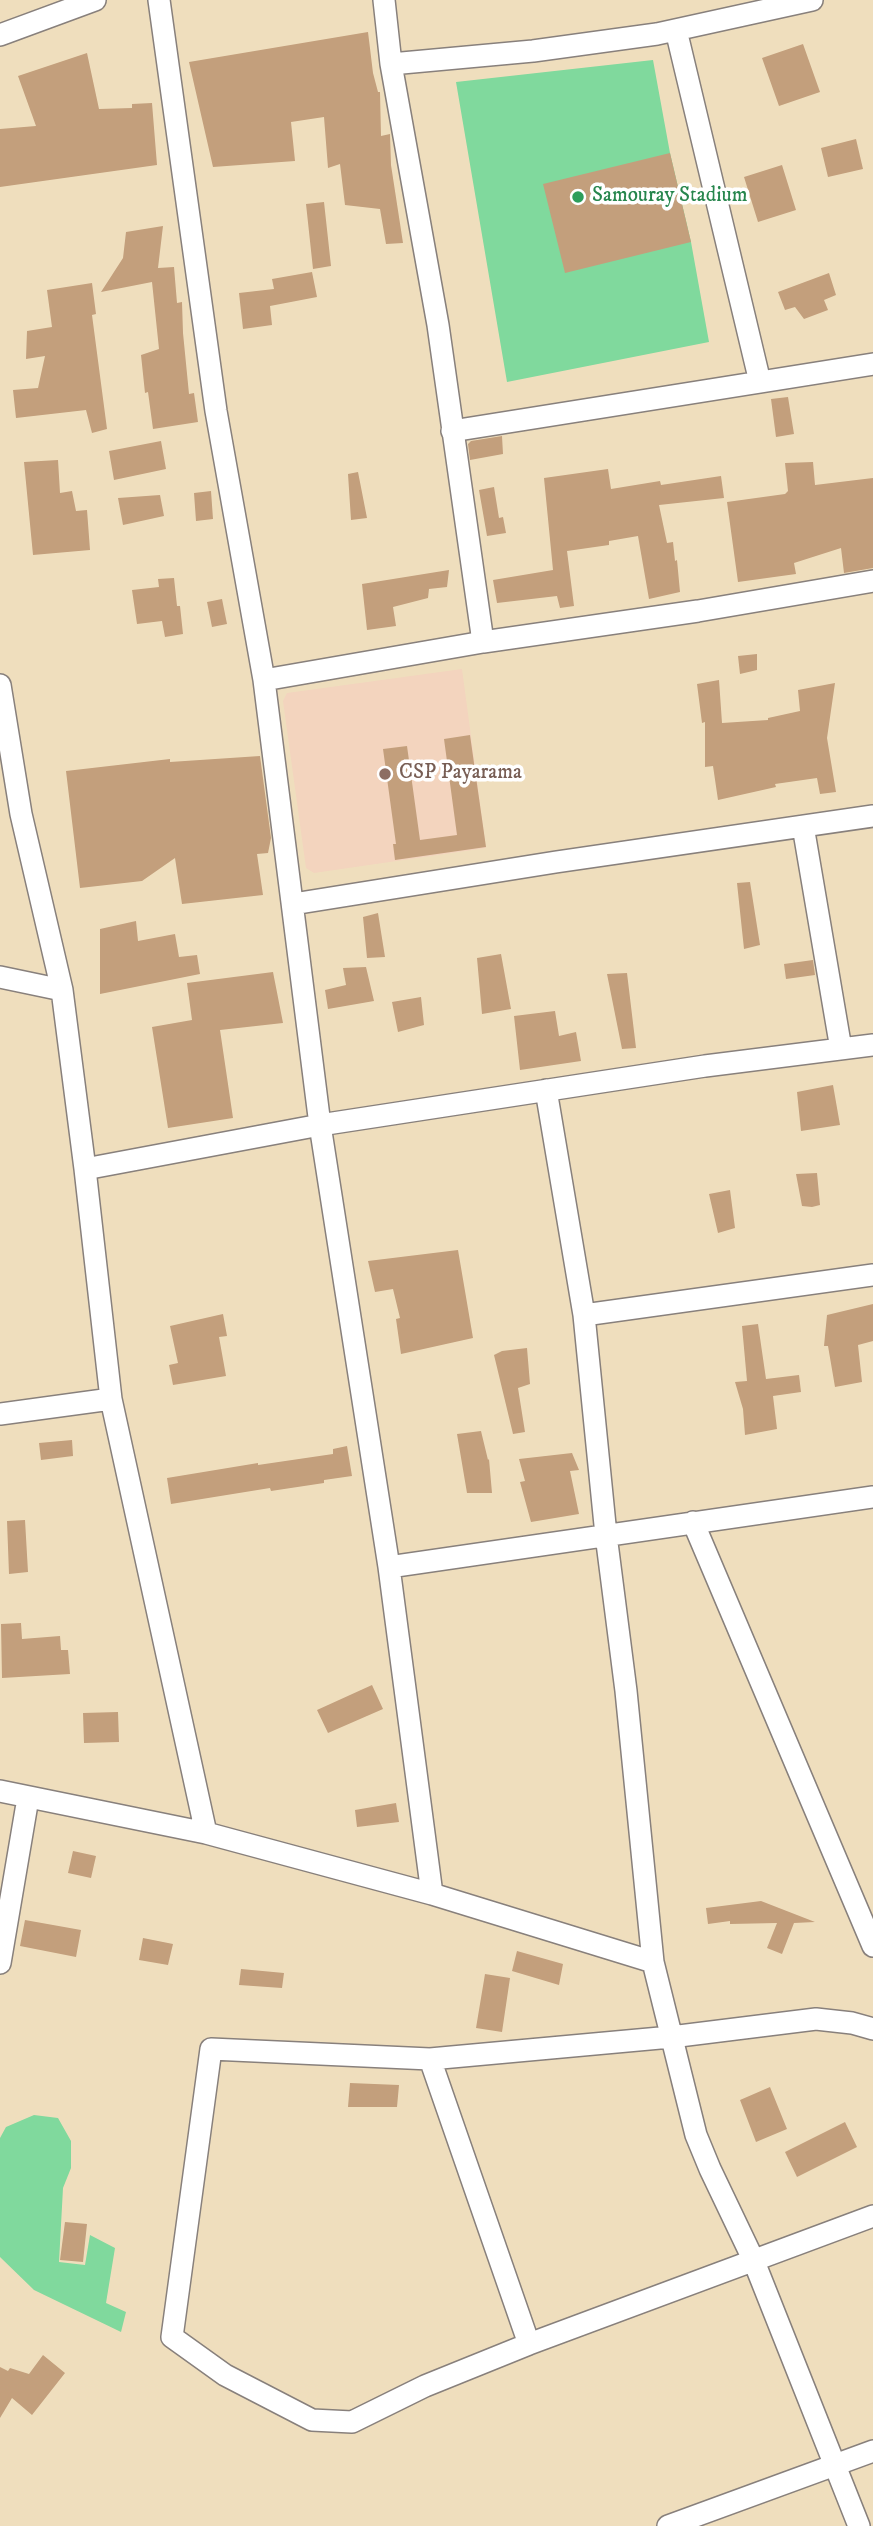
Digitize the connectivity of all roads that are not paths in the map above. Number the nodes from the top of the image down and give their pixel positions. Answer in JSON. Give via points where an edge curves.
{"nodes":[{"id":1,"x":95,"y":0,"type":"edge"},
{"id":2,"x":159,"y":0,"type":"edge"},
{"id":3,"x":384,"y":0,"type":"edge"},
{"id":4,"x":812,"y":0,"type":"edge"},
{"id":5,"x":676,"y":30,"type":"junction"},
{"id":6,"x":0,"y":35,"type":"edge"},
{"id":7,"x":391,"y":64,"type":"junction"},
{"id":8,"x":873,"y":364,"type":"edge"},
{"id":9,"x":760,"y":382,"type":"junction"},
{"id":10,"x":452,"y":431,"type":"junction"},
{"id":11,"x":873,"y":581,"type":"edge"},
{"id":12,"x":483,"y":642,"type":"junction"},
{"id":13,"x":264,"y":680,"type":"junction"},
{"id":14,"x":0,"y":685,"type":"edge"},
{"id":15,"x":3,"y":735,"type":"edge"},
{"id":16,"x":873,"y":816,"type":"edge"},
{"id":17,"x":803,"y":826,"type":"junction"},
{"id":18,"x":293,"y":904,"type":"junction"},
{"id":19,"x":0,"y":977,"type":"edge"},
{"id":20,"x":62,"y":990,"type":"junction"},
{"id":21,"x":873,"y":1045,"type":"edge"},
{"id":22,"x":841,"y":1049,"type":"junction"},
{"id":23,"x":546,"y":1090,"type":"junction"},
{"id":24,"x":320,"y":1125,"type":"junction"},
{"id":25,"x":85,"y":1169,"type":"junction"},
{"id":26,"x":873,"y":1275,"type":"edge"},
{"id":27,"x":584,"y":1315,"type":"junction"},
{"id":28,"x":111,"y":1399,"type":"junction"},
{"id":29,"x":0,"y":1414,"type":"edge"},
{"id":30,"x":873,"y":1496,"type":"edge"},
{"id":31,"x":693,"y":1522,"type":"junction"},
{"id":32,"x":606,"y":1535,"type":"junction"},
{"id":33,"x":389,"y":1567,"type":"junction"},
{"id":34,"x":0,"y":1791,"type":"edge"},
{"id":35,"x":28,"y":1798,"type":"junction"},
{"id":36,"x":206,"y":1833,"type":"junction"},
{"id":37,"x":432,"y":1894,"type":"junction"},
{"id":38,"x":873,"y":1946,"type":"edge"},
{"id":39,"x":653,"y":1962,"type":"junction"},
{"id":40,"x":0,"y":1963,"type":"edge"},
{"id":41,"x":873,"y":2029,"type":"edge"},
{"id":42,"x":671,"y":2037,"type":"junction"},
{"id":43,"x":430,"y":2059,"type":"junction"},
{"id":44,"x":873,"y":2216,"type":"edge"},
{"id":45,"x":753,"y":2259,"type":"junction"},
{"id":46,"x":529,"y":2344,"type":"junction"},
{"id":47,"x":873,"y":2451,"type":"edge"},
{"id":48,"x":836,"y":2463,"type":"junction"},
{"id":49,"x":668,"y":2526,"type":"edge"},
{"id":50,"x":859,"y":2526,"type":"edge"}],
"edges":[{"from":1,"to":6,"type":"street"},
{"from":2,"to":13,"type":"street","via":[[216,411]]},
{"from":3,"to":7,"type":"street"},
{"from":4,"to":5,"type":"street"},
{"from":5,"to":7,"type":"street","via":[[533,51]]},
{"from":5,"to":9,"type":"street"},
{"from":7,"to":10,"type":"street","via":[[438,325]]},
{"from":8,"to":9,"type":"street"},
{"from":9,"to":10,"type":"street"},
{"from":10,"to":12,"type":"street"},
{"from":11,"to":12,"type":"street"},
{"from":12,"to":13,"type":"street"},
{"from":13,"to":18,"type":"street"},
{"from":14,"to":15,"type":"street"},
{"from":15,"to":20,"type":"street"},
{"from":16,"to":17,"type":"street"},
{"from":17,"to":18,"type":"street"},
{"from":17,"to":22,"type":"street"},
{"from":18,"to":24,"type":"street"},
{"from":19,"to":20,"type":"street"},
{"from":20,"to":25,"type":"street"},
{"from":21,"to":22,"type":"street"},
{"from":22,"to":23,"type":"street"},
{"from":23,"to":24,"type":"street"},
{"from":23,"to":27,"type":"street"},
{"from":24,"to":25,"type":"street"},
{"from":24,"to":33,"type":"street"},
{"from":25,"to":28,"type":"street"},
{"from":26,"to":27,"type":"street"},
{"from":27,"to":32,"type":"street"},
{"from":28,"to":29,"type":"street"},
{"from":28,"to":36,"type":"street"},
{"from":30,"to":31,"type":"street"},
{"from":31,"to":32,"type":"street"},
{"from":31,"to":38,"type":"street"},
{"from":32,"to":33,"type":"street"},
{"from":32,"to":39,"type":"street"},
{"from":33,"to":37,"type":"street"},
{"from":34,"to":35,"type":"street"},
{"from":35,"to":36,"type":"street"},
{"from":35,"to":40,"type":"street"},
{"from":36,"to":37,"type":"street"},
{"from":37,"to":39,"type":"street"},
{"from":39,"to":42,"type":"street"},
{"from":41,"to":42,"type":"street","via":[[816,2019]]},
{"from":42,"to":43,"type":"street"},
{"from":42,"to":45,"type":"street","via":[[696,2135]]},
{"from":43,"to":46,"type":"street"},
{"from":43,"to":46,"type":"street","via":[[211,2049],[172,2337],[225,2375],[313,2420],[352,2422],[425,2386]]},
{"from":44,"to":45,"type":"street"},
{"from":45,"to":46,"type":"street"},
{"from":45,"to":48,"type":"street"},
{"from":47,"to":48,"type":"street"},
{"from":48,"to":49,"type":"street"},
{"from":48,"to":50,"type":"street"}]}
